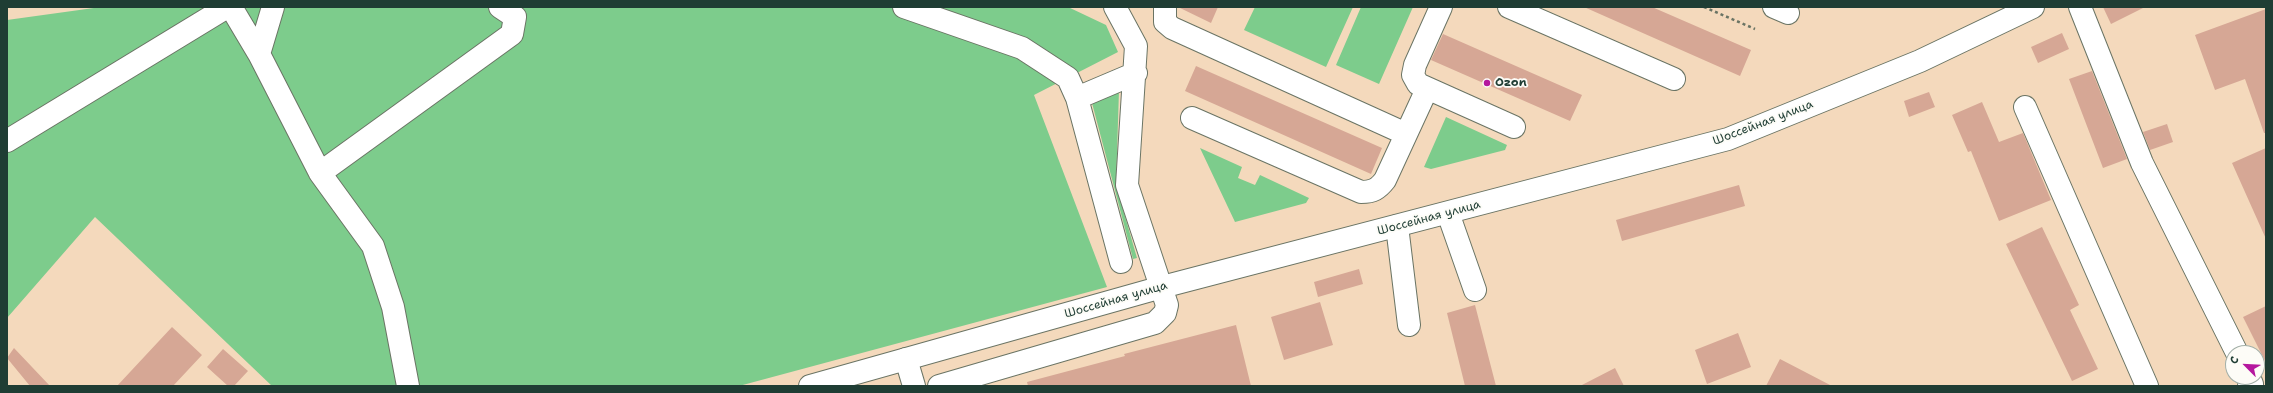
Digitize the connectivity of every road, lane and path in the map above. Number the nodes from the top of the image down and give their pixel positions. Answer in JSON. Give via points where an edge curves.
{"nodes":[{"id":1,"x":227,"y":7,"type":"edge"},
{"id":2,"x":231,"y":7,"type":"edge"},
{"id":3,"x":273,"y":7,"type":"edge"},
{"id":4,"x":500,"y":7,"type":"edge"},
{"id":5,"x":904,"y":7,"type":"edge"},
{"id":6,"x":1115,"y":7,"type":"edge"},
{"id":7,"x":1165,"y":7,"type":"edge"},
{"id":8,"x":1441,"y":7,"type":"edge"},
{"id":9,"x":1704,"y":7,"type":"edge"},
{"id":10,"x":2033,"y":7,"type":"edge"},
{"id":11,"x":2080,"y":7,"type":"edge"},
{"id":12,"x":1521,"y":9,"type":"edge"},
{"id":13,"x":1755,"y":29,"type":"dead end"},
{"id":14,"x":259,"y":54,"type":"junction"},
{"id":15,"x":1136,"y":73,"type":"junction"},
{"id":16,"x":1674,"y":79,"type":"dead end"},
{"id":17,"x":1427,"y":90,"type":"junction"},
{"id":18,"x":1077,"y":98,"type":"junction"},
{"id":19,"x":2025,"y":107,"type":"dead end"},
{"id":20,"x":1192,"y":118,"type":"dead end"},
{"id":21,"x":1514,"y":127,"type":"dead end"},
{"id":22,"x":1406,"y":134,"type":"junction"},
{"id":23,"x":7,"y":141,"type":"edge"},
{"id":24,"x":320,"y":173,"type":"junction"},
{"id":25,"x":1448,"y":213,"type":"junction"},
{"id":26,"x":1397,"y":226,"type":"junction"},
{"id":27,"x":1121,"y":262,"type":"dead end"},
{"id":28,"x":1162,"y":287,"type":"junction"},
{"id":29,"x":1475,"y":290,"type":"dead end"},
{"id":30,"x":1409,"y":326,"type":"dead end"},
{"id":31,"x":2233,"y":345,"type":"edge"},
{"id":32,"x":906,"y":359,"type":"junction"},
{"id":33,"x":408,"y":386,"type":"edge"},
{"id":34,"x":810,"y":386,"type":"edge"},
{"id":35,"x":914,"y":386,"type":"edge"},
{"id":36,"x":939,"y":386,"type":"edge"},
{"id":37,"x":2147,"y":386,"type":"edge"}],
"edges":[{"from":1,"to":23,"type":"main road"},
{"from":2,"to":14,"type":"main road"},
{"from":3,"to":14,"type":"main road"},
{"from":4,"to":24,"type":"main road","via":[[515,17],[512,34]]},
{"from":5,"to":18,"type":"main road","via":[[1022,48],[1068,78]]},
{"from":6,"to":15,"type":"main road","via":[[1136,46]]},
{"from":7,"to":22,"type":"main road","via":[[1165,22],[1172,28]]},
{"from":8,"to":17,"type":"main road","via":[[1414,65],[1413,75],[1418,84]]},
{"from":9,"to":13,"type":"path"},
{"from":10,"to":25,"type":"main road","name":"Шоссейная улица","via":[[1920,61],[1728,139]]},
{"from":11,"to":31,"type":"main road","via":[[2142,163]]},
{"from":12,"to":16,"type":"main road"},
{"from":14,"to":24,"type":"main road"},
{"from":15,"to":18,"type":"main road"},
{"from":15,"to":28,"type":"main road","via":[[1127,185]]},
{"from":17,"to":21,"type":"main road"},
{"from":17,"to":22,"type":"main road"},
{"from":18,"to":27,"type":"main road"},
{"from":19,"to":37,"type":"main road"},
{"from":20,"to":22,"type":"main road","via":[[1361,192],[1379,188]]},
{"from":24,"to":33,"type":"main road","via":[[373,246],[393,307]]},
{"from":25,"to":26,"type":"main road","name":"Шоссейная улица"},
{"from":25,"to":29,"type":"main road"},
{"from":26,"to":28,"type":"main road","name":"Шоссейная улица"},
{"from":26,"to":30,"type":"main road"},
{"from":28,"to":32,"type":"main road","name":"Шоссейная улица"},
{"from":28,"to":36,"type":"main road","via":[[1167,305],[1165,313],[1155,323]]},
{"from":32,"to":34,"type":"main road","name":"Шоссейная улица"},
{"from":32,"to":35,"type":"main road"}]}
